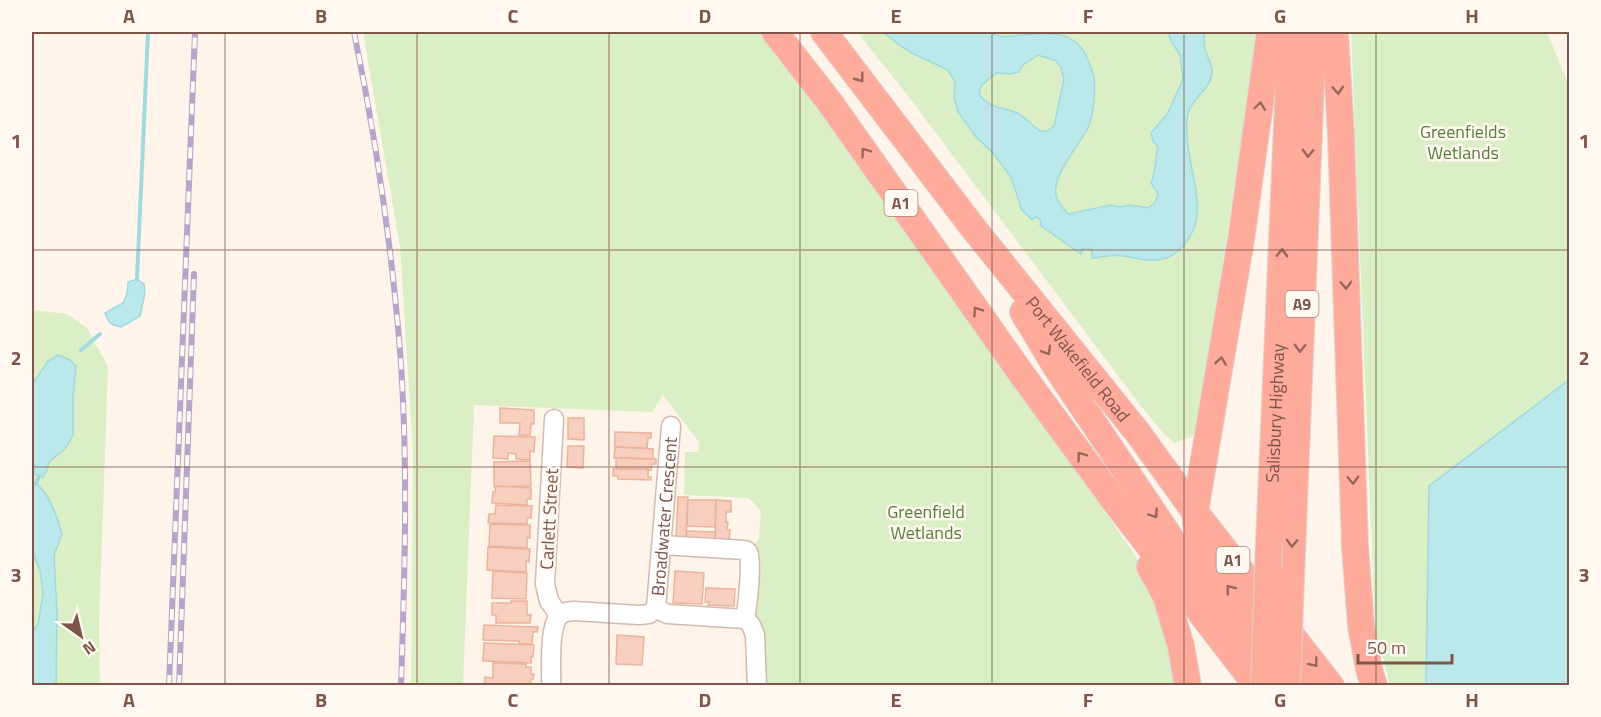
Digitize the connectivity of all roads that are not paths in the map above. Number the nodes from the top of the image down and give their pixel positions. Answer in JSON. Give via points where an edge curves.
{"nodes":[{"id":1,"x":775,"y":32,"type":"edge"},
{"id":2,"x":824,"y":32,"type":"edge"},
{"id":3,"x":1270,"y":32,"type":"edge"},
{"id":4,"x":1291,"y":32,"type":"edge"},
{"id":5,"x":1313,"y":32,"type":"edge"},
{"id":6,"x":1335,"y":32,"type":"edge"},
{"id":7,"x":974,"y":229,"type":"junction"},
{"id":8,"x":554,"y":419,"type":"dead end"},
{"id":9,"x":671,"y":426,"type":"dead end"},
{"id":10,"x":1138,"y":433,"type":"junction"},
{"id":11,"x":1207,"y":444,"type":"junction"},
{"id":12,"x":1116,"y":503,"type":"junction"},
{"id":13,"x":1195,"y":512,"type":"junction"},
{"id":14,"x":662,"y":544,"type":"junction"},
{"id":15,"x":656,"y":608,"type":"junction"},
{"id":16,"x":559,"y":615,"type":"junction"},
{"id":17,"x":745,"y":619,"type":"junction"},
{"id":18,"x":551,"y":686,"type":"edge"},
{"id":19,"x":757,"y":686,"type":"edge"},
{"id":20,"x":1188,"y":686,"type":"edge"},
{"id":21,"x":1257,"y":686,"type":"edge"},
{"id":22,"x":1264,"y":686,"type":"edge"},
{"id":23,"x":1279,"y":686,"type":"edge"},
{"id":24,"x":1287,"y":686,"type":"edge"},
{"id":25,"x":1304,"y":686,"type":"edge"},
{"id":26,"x":1331,"y":686,"type":"edge"},
{"id":27,"x":1374,"y":686,"type":"edge"}],
"edges":[{"from":12,"to":1,"type":"highway","number":"A1","one_way":true,"via":[[831,104]]},
{"from":2,"to":7,"type":"highway","name":"Port Wakefield Road","number":"A1","one_way":true},
{"from":11,"to":3,"type":"highway","one_way":true},
{"from":22,"to":4,"type":"highway","name":"Salisbury Highway","number":"A9","one_way":true,"bridge":true},
{"from":5,"to":24,"type":"highway","name":"Salisbury Highway","number":"A9","one_way":true,"bridge":true},
{"from":6,"to":27,"type":"highway","one_way":true,"via":[[1355,546],[1361,626]]},
{"from":7,"to":10,"type":"highway","name":"Port Wakefield Road","number":"A1"},
{"from":7,"to":23,"type":"highway","one_way":true,"via":[[1056,367],[1178,549]]},
{"from":8,"to":16,"type":"street","name":"Carlett Street","via":[[545,584],[549,601]]},
{"from":9,"to":14,"type":"street","name":"Broadwater Crescent"},
{"from":10,"to":11,"type":"highway","via":[[1177,461],[1193,458]]},
{"from":10,"to":13,"type":"highway","name":"Port Wakefield Road","number":"A1"},
{"from":11,"to":13,"type":"highway"},
{"from":12,"to":20,"type":"highway","via":[[1166,596]]},
{"from":12,"to":21,"type":"highway","number":"A1"},
{"from":25,"to":13,"type":"highway","one_way":true,"via":[[1208,560],[1197,531]]},
{"from":13,"to":26,"type":"highway","name":"Port Wakefield Road","number":"A1","one_way":true},
{"from":14,"to":15,"type":"street","name":"Broadwater Crescent"},
{"from":14,"to":17,"type":"street","via":[[747,551],[750,569]]},
{"from":15,"to":16,"type":"street","via":[[639,615],[574,611]]},
{"from":15,"to":17,"type":"street","via":[[667,614]]},
{"from":16,"to":18,"type":"street","via":[[553,631]]},
{"from":17,"to":19,"type":"street","via":[[755,634]]}]}
